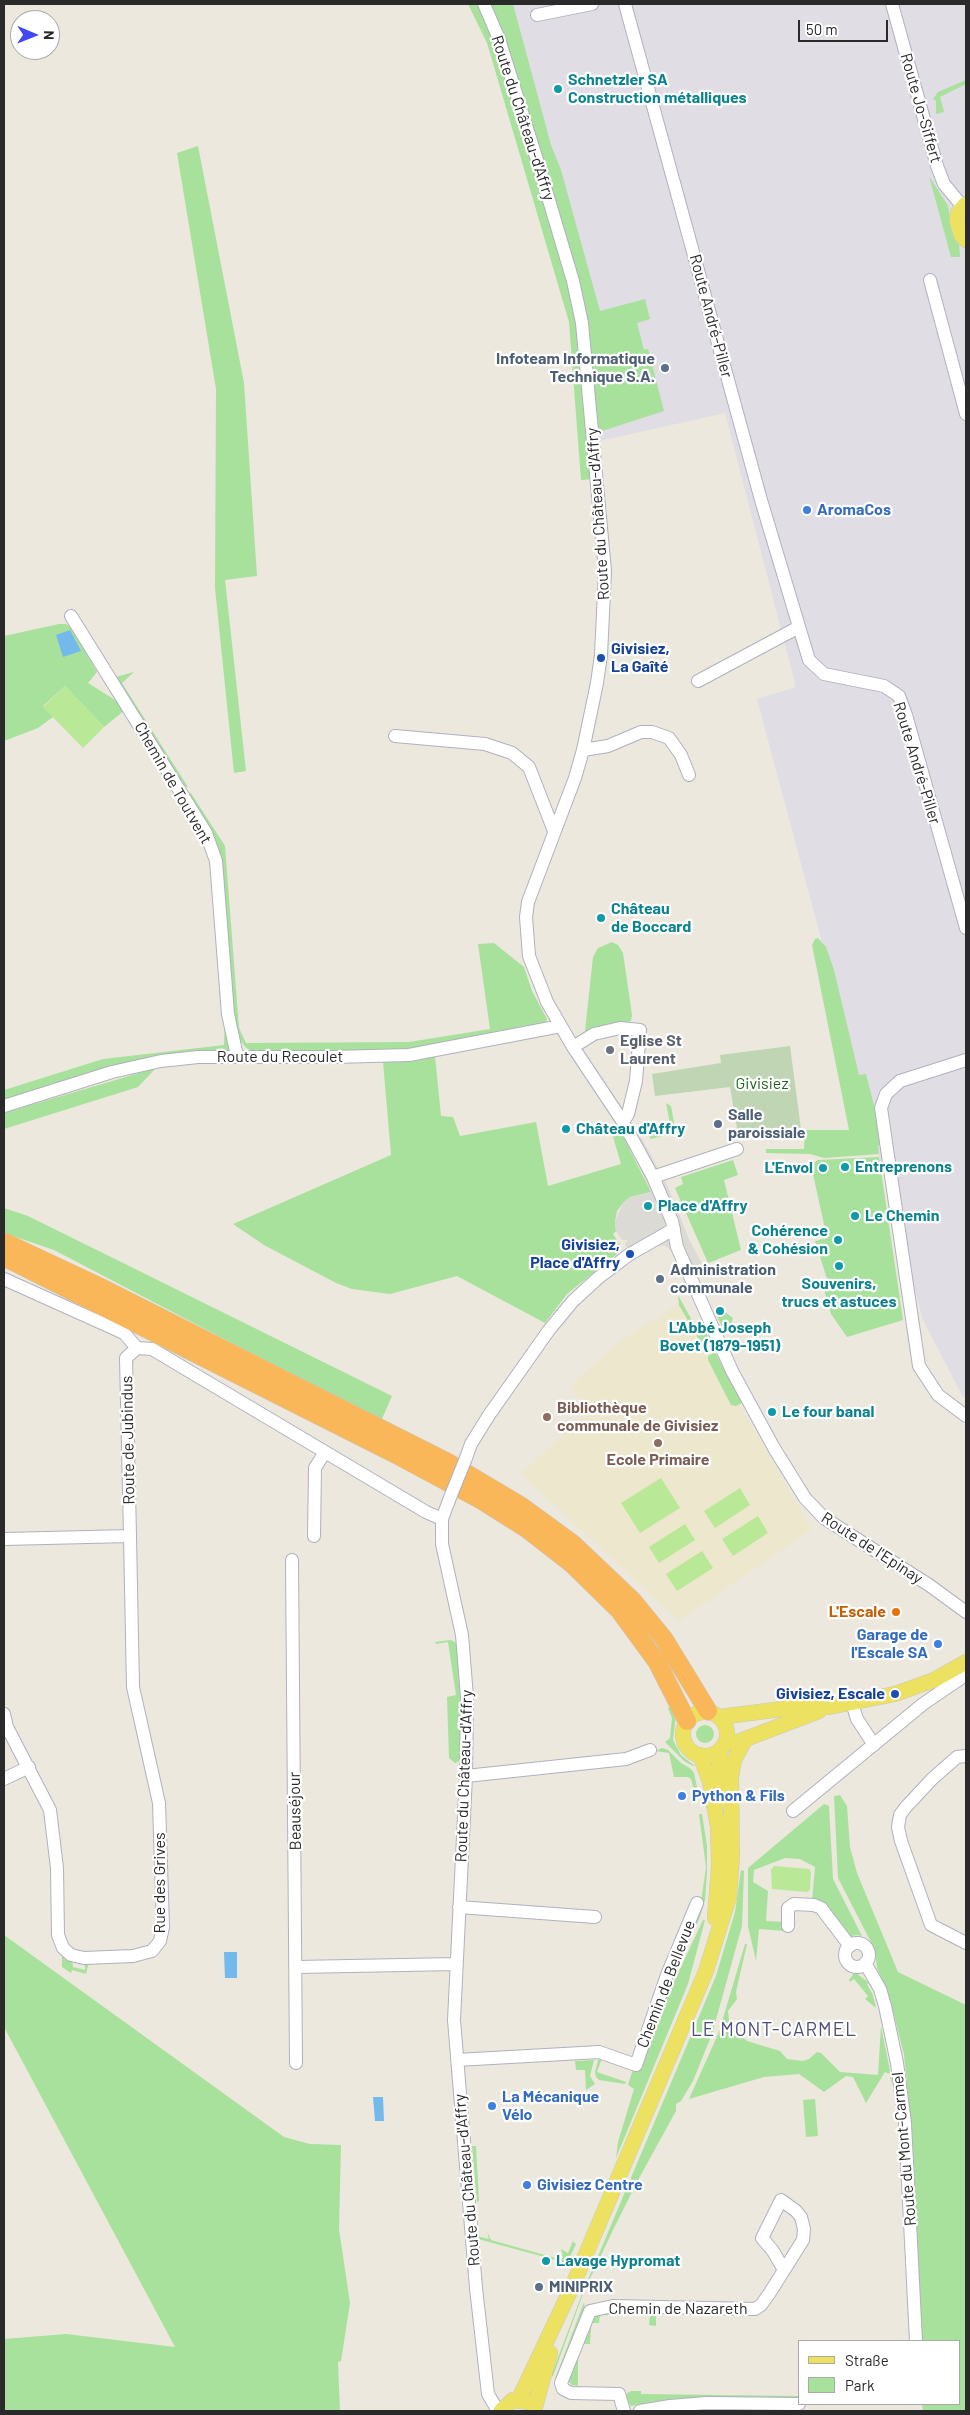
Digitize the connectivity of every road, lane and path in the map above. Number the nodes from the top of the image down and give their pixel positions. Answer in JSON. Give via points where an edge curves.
{"nodes":[{"id":1,"x":484,"y":4,"type":"edge"},
{"id":2,"x":592,"y":4,"type":"edge"},
{"id":3,"x":625,"y":4,"type":"edge"},
{"id":4,"x":892,"y":4,"type":"edge"},
{"id":5,"x":536,"y":15,"type":"dead end"},
{"id":6,"x":964,"y":205,"type":"edge"},
{"id":7,"x":966,"y":240,"type":"edge"},
{"id":8,"x":930,"y":280,"type":"dead end"},
{"id":9,"x":966,"y":414,"type":"edge"},
{"id":10,"x":71,"y":616,"type":"dead end"},
{"id":11,"x":799,"y":627,"type":"junction"},
{"id":12,"x":698,"y":680,"type":"dead end"},
{"id":13,"x":395,"y":736,"type":"dead end"},
{"id":14,"x":584,"y":750,"type":"junction"},
{"id":15,"x":689,"y":775,"type":"dead end"},
{"id":16,"x":554,"y":831,"type":"junction"},
{"id":17,"x":966,"y":928,"type":"edge"},
{"id":18,"x":561,"y":1026,"type":"junction"},
{"id":19,"x":573,"y":1046,"type":"junction"},
{"id":20,"x":237,"y":1056,"type":"junction"},
{"id":21,"x":966,"y":1060,"type":"edge"},
{"id":22,"x":4,"y":1106,"type":"edge"},
{"id":23,"x":623,"y":1122,"type":"junction"},
{"id":24,"x":738,"y":1149,"type":"dead end"},
{"id":25,"x":653,"y":1177,"type":"junction"},
{"id":26,"x":674,"y":1229,"type":"junction"},
{"id":27,"x":4,"y":1242,"type":"edge"},
{"id":28,"x":4,"y":1257,"type":"edge"},
{"id":29,"x":4,"y":1279,"type":"edge"},
{"id":30,"x":137,"y":1348,"type":"junction"},
{"id":31,"x":966,"y":1416,"type":"edge"},
{"id":32,"x":325,"y":1452,"type":"junction"},
{"id":33,"x":442,"y":1519,"type":"junction"},
{"id":34,"x":130,"y":1536,"type":"junction"},
{"id":35,"x":314,"y":1536,"type":"dead end"},
{"id":36,"x":4,"y":1539,"type":"edge"},
{"id":37,"x":292,"y":1560,"type":"dead end"},
{"id":38,"x":966,"y":1612,"type":"edge"},
{"id":39,"x":965,"y":1669,"type":"edge"},
{"id":40,"x":852,"y":1703,"type":"junction"},
{"id":41,"x":830,"y":1706,"type":"junction"},
{"id":42,"x":4,"y":1714,"type":"edge"},
{"id":43,"x":714,"y":1714,"type":"junction"},
{"id":44,"x":687,"y":1721,"type":"junction"},
{"id":45,"x":744,"y":1740,"type":"junction"},
{"id":46,"x":874,"y":1745,"type":"junction"},
{"id":47,"x":721,"y":1749,"type":"junction"},
{"id":48,"x":650,"y":1750,"type":"dead end"},
{"id":49,"x":700,"y":1756,"type":"junction"},
{"id":50,"x":966,"y":1756,"type":"edge"},
{"id":51,"x":29,"y":1767,"type":"junction"},
{"id":52,"x":466,"y":1776,"type":"junction"},
{"id":53,"x":4,"y":1779,"type":"edge"},
{"id":54,"x":793,"y":1811,"type":"dead end"},
{"id":55,"x":731,"y":1825,"type":"junction"},
{"id":56,"x":696,"y":1903,"type":"dead end"},
{"id":57,"x":459,"y":1907,"type":"junction"},
{"id":58,"x":595,"y":1917,"type":"dead end"},
{"id":59,"x":788,"y":1926,"type":"dead end"},
{"id":60,"x":966,"y":1943,"type":"edge"},
{"id":61,"x":712,"y":1952,"type":"junction"},
{"id":62,"x":456,"y":1964,"type":"junction"},
{"id":63,"x":297,"y":1967,"type":"junction"},
{"id":64,"x":457,"y":2060,"type":"junction"},
{"id":65,"x":296,"y":2063,"type":"dead end"},
{"id":66,"x":784,"y":2270,"type":"junction"},
{"id":67,"x":563,"y":2309,"type":"junction"},
{"id":68,"x":916,"y":2340,"type":"edge"},
{"id":69,"x":519,"y":2399,"type":"junction"},
{"id":70,"x":798,"y":2404,"type":"edge"},
{"id":71,"x":537,"y":2409,"type":"edge"},
{"id":72,"x":499,"y":2411,"type":"edge"},
{"id":73,"x":624,"y":2411,"type":"edge"},
{"id":74,"x":640,"y":2411,"type":"edge"}],
"edges":[{"from":1,"to":14,"type":"street","name":"Route du Château-d'Affry","via":[[499,39],[534,151],[573,280],[582,323],[605,571],[601,655]]},
{"from":2,"to":5,"type":"street"},
{"from":3,"to":11,"type":"street","name":"Route André-Piller","via":[[758,491]]},
{"from":4,"to":6,"type":"street","name":"Route Jo-Siffert","via":[[936,166],[944,184]]},
{"from":6,"to":7,"type":"main road","via":[[957,221]]},
{"from":8,"to":9,"type":"street"},
{"from":10,"to":20,"type":"street","name":"Chemin de Toutvent","via":[[206,833],[216,861],[228,1014]]},
{"from":11,"to":12,"type":"street"},
{"from":11,"to":17,"type":"street","name":"Route André-Piller","via":[[809,660],[824,674],[884,686],[899,696]]},
{"from":13,"to":16,"type":"street","via":[[485,744],[512,753],[529,767]]},
{"from":14,"to":15,"type":"street","via":[[608,746],[641,732],[652,732],[669,738]]},
{"from":14,"to":16,"type":"street","name":"Route du Château-d'Affry"},
{"from":16,"to":18,"type":"street","name":"Route du Château-d'Affry","via":[[532,886],[526,917],[529,956],[538,984]]},
{"from":18,"to":19,"type":"street","name":"Route du Château-d'Affry"},
{"from":18,"to":20,"type":"street","name":"Route du Recoulet","via":[[409,1055],[333,1058]]},
{"from":19,"to":23,"type":"street","name":"Route du Château-d'Affry"},
{"from":19,"to":23,"type":"street","via":[[594,1034],[625,1027],[640,1030],[636,1081]]},
{"from":20,"to":22,"type":"street","name":"Route du Recoulet","via":[[161,1061],[112,1072]]},
{"from":21,"to":31,"type":"street","via":[[900,1081],[886,1094],[881,1108],[919,1366],[938,1395]]},
{"from":23,"to":25,"type":"street"},
{"from":24,"to":25,"type":"street"},
{"from":25,"to":26,"type":"street"},
{"from":26,"to":33,"type":"street","name":"Route du Château-d'Affry","bridge":true,"via":[[630,1254],[598,1278],[549,1330],[471,1444]]},
{"from":26,"to":38,"type":"street","name":"Route de l'Epinay","via":[[677,1247],[732,1371],[805,1498],[824,1518]]},
{"from":27,"to":43,"type":"highway","via":[[447,1462],[521,1506],[573,1544],[633,1601],[664,1639]]},
{"from":28,"to":44,"type":"highway","via":[[397,1455],[527,1529],[572,1564],[619,1610],[657,1662]]},
{"from":29,"to":30,"type":"street","via":[[124,1333]]},
{"from":30,"to":32,"type":"street","via":[[152,1349]]},
{"from":30,"to":34,"type":"street","name":"Route de Jubindus","via":[[126,1358]]},
{"from":32,"to":33,"type":"street"},
{"from":32,"to":35,"type":"street","via":[[315,1468]]},
{"from":33,"to":52,"type":"street","name":"Route du Château-d'Affry","via":[[442,1544],[465,1659]]},
{"from":34,"to":36,"type":"street"},
{"from":34,"to":51,"type":"street","name":"Rue des Grives","via":[[133,1687],[160,1803],[162,1927],[160,1941],[152,1951],[138,1956],[84,1958],[71,1955],[63,1948],[58,1935],[54,1829],[50,1810]]},
{"from":37,"to":63,"type":"street","name":"Beauséjour"},
{"from":39,"to":40,"type":"main road","via":[[903,1691]]},
{"from":39,"to":46,"type":"street"},
{"from":40,"to":41,"type":"main road"},
{"from":40,"to":46,"type":"street","via":[[857,1719]]},
{"from":41,"to":43,"type":"main road"},
{"from":41,"to":45,"type":"main road"},
{"from":42,"to":51,"type":"street","name":"Rue des Grives","via":[[7,1727]]},
{"from":43,"to":44,"type":"main road","via":[[698,1712]]},
{"from":43,"to":47,"type":"main road","via":[[725,1724],[727,1734]]},
{"from":44,"to":49,"type":"main road","via":[[683,1729],[684,1740],[692,1752]]},
{"from":45,"to":47,"type":"main road"},
{"from":45,"to":55,"type":"main road","via":[[732,1770]]},
{"from":46,"to":54,"type":"street"},
{"from":47,"to":49,"type":"main road","via":[[711,1755]]},
{"from":47,"to":55,"type":"main road","via":[[720,1779]]},
{"from":48,"to":52,"type":"street","via":[[626,1759]]},
{"from":49,"to":61,"type":"main road","via":[[713,1796],[720,1849]]},
{"from":50,"to":60,"type":"street","via":[[957,1758],[932,1779],[900,1815],[898,1827],[931,1925]]},
{"from":51,"to":53,"type":"street"},
{"from":52,"to":57,"type":"street","name":"Route du Château-d'Affry"},
{"from":55,"to":61,"type":"main road","via":[[731,1885]]},
{"from":56,"to":64,"type":"street","name":"Chemin de Bellevue","via":[[636,2065],[598,2052]]},
{"from":57,"to":58,"type":"street"},
{"from":57,"to":62,"type":"street","name":"Route du Château-d'Affry"},
{"from":59,"to":68,"type":"street","name":"Route du Mont-Carmel","via":[[788,1908],[794,1904],[821,1908],[850,1946],[864,1946],[868,1956],[865,1963],[880,1989],[897,2063],[905,2123]]},
{"from":61,"to":67,"type":"main road"},
{"from":62,"to":63,"type":"street"},
{"from":62,"to":64,"type":"street","name":"Route du Château-d'Affry","via":[[454,2020]]},
{"from":63,"to":65,"type":"street","name":"Beauséjour"},
{"from":64,"to":72,"type":"street","name":"Route du Château-d'Affry","via":[[470,2239],[488,2394]]},
{"from":66,"to":66,"type":"street","name":"Chemin de Nazareth","via":[[803,2240],[804,2229],[796,2211],[782,2200],[762,2238]]},
{"from":66,"to":73,"type":"street","name":"Chemin de Nazareth","via":[[762,2305],[755,2309],[612,2306],[590,2311],[561,2383],[571,2392],[619,2394]]},
{"from":67,"to":69,"type":"main road"},
{"from":67,"to":71,"type":"main road"},
{"from":69,"to":71,"type":"main road","via":[[530,2402]]},
{"from":69,"to":72,"type":"main road"},
{"from":70,"to":74,"type":"street","via":[[707,2403]]}]}
